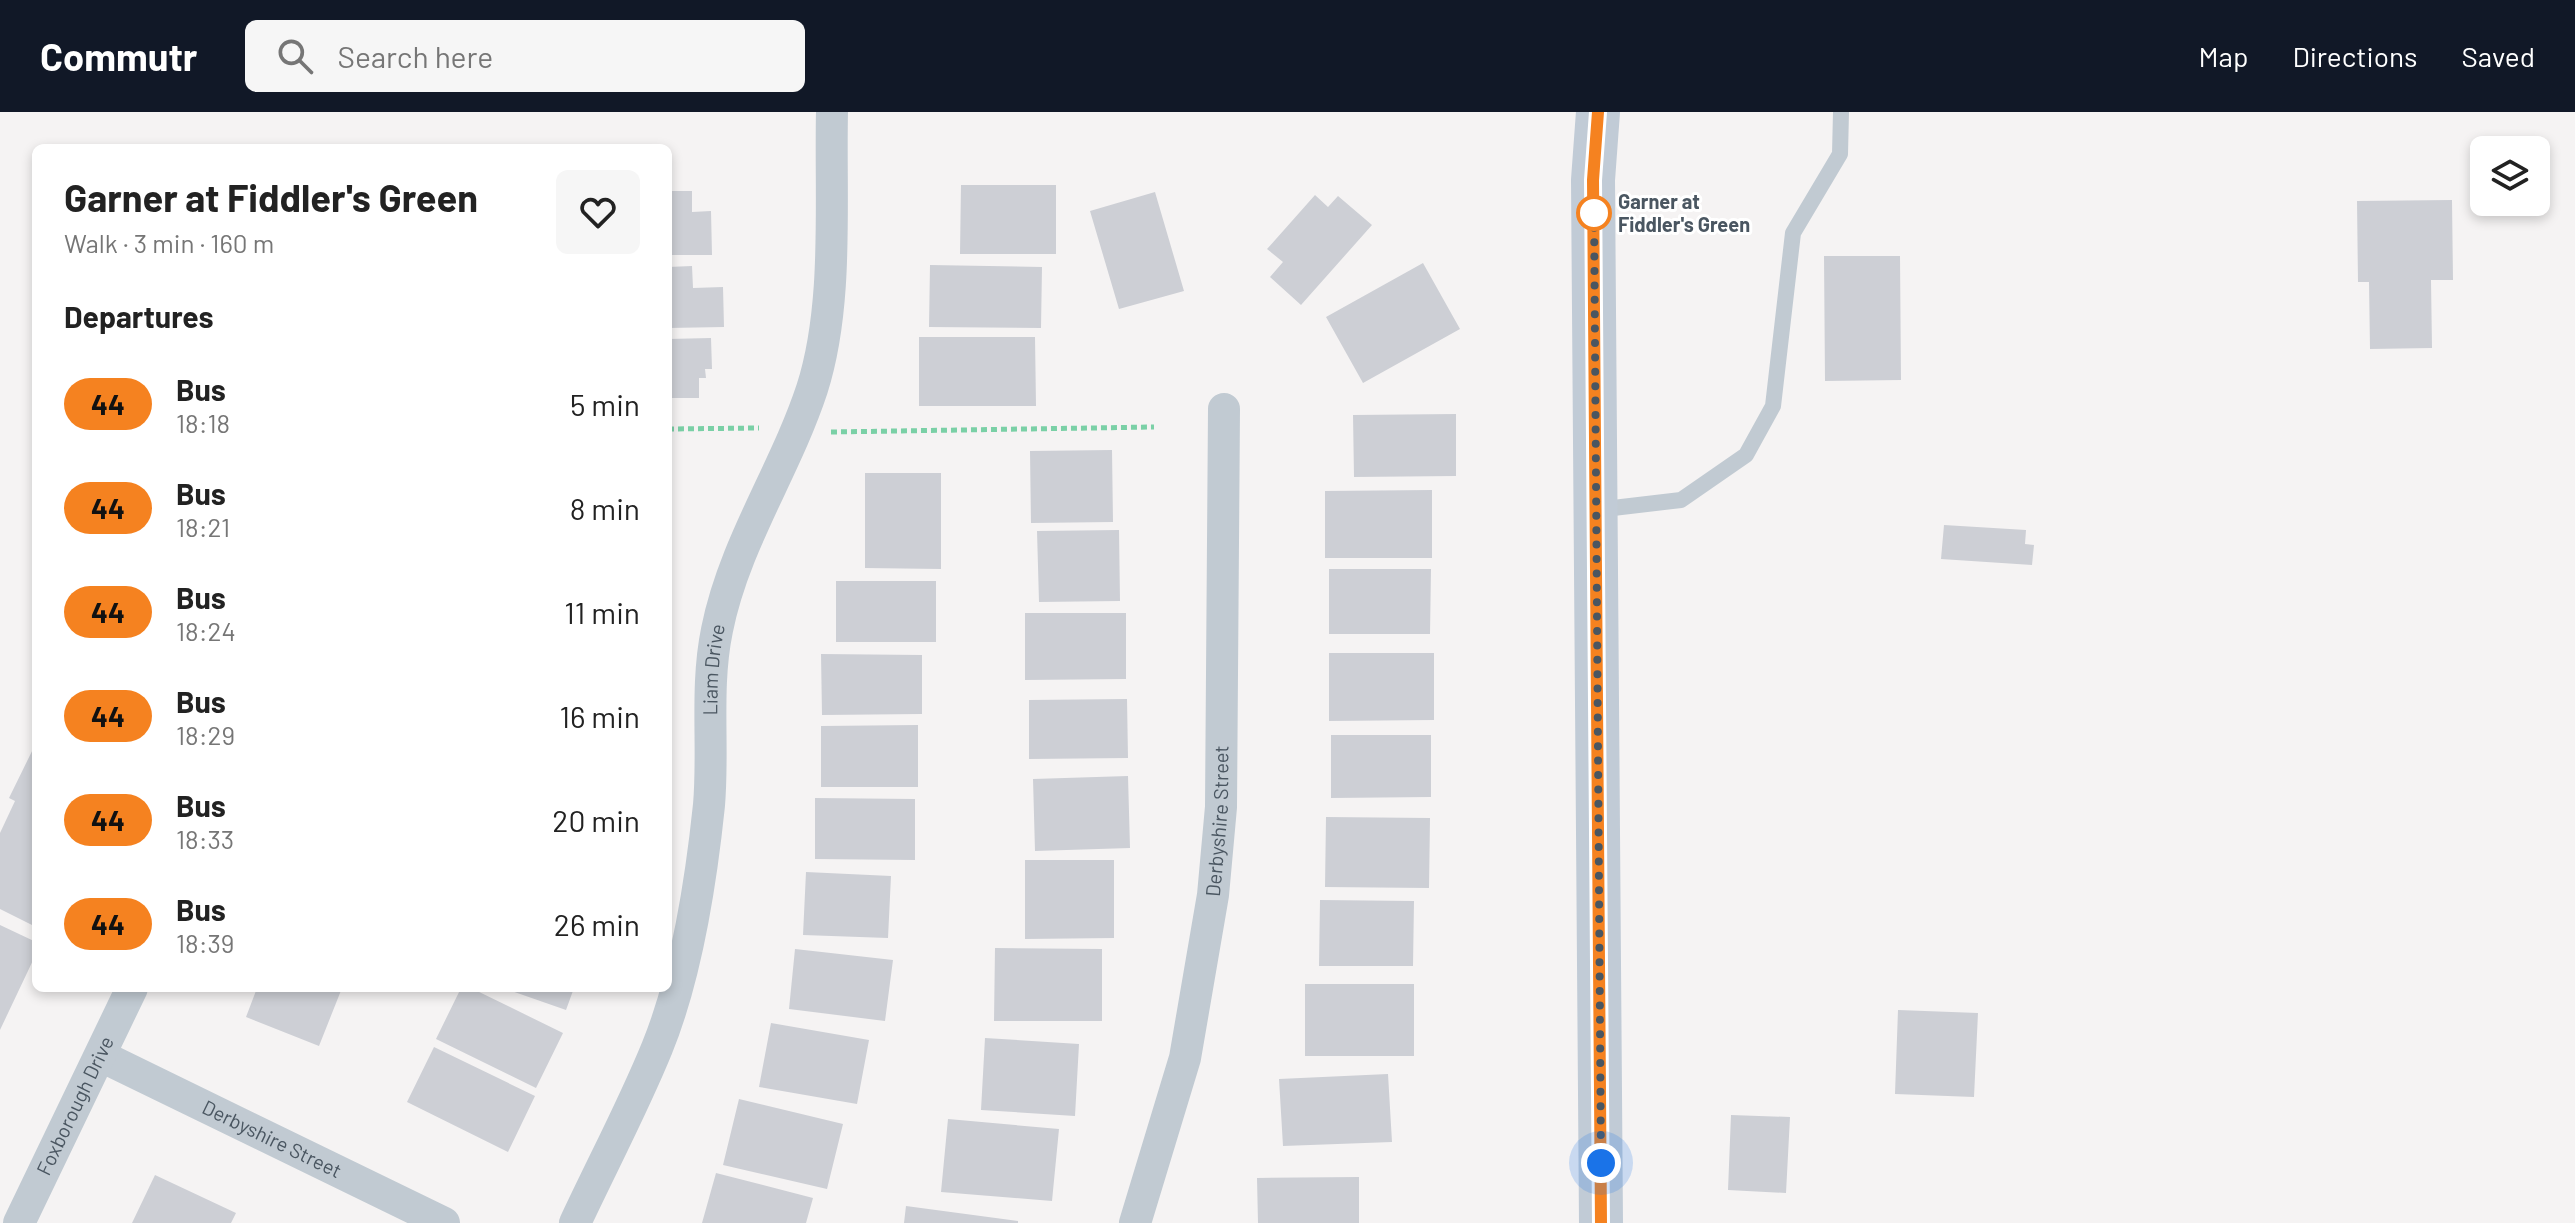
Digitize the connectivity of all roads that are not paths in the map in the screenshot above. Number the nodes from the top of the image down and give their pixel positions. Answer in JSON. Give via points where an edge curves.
{"nodes":[{"id":1,"x":832,"y":112,"type":"edge"},
{"id":2,"x":1598,"y":112,"type":"edge"},
{"id":3,"x":1841,"y":112,"type":"edge"},
{"id":4,"x":1224,"y":409,"type":"dead end"},
{"id":5,"x":1595,"y":510,"type":"junction"},
{"id":6,"x":130,"y":992,"type":"edge"},
{"id":7,"x":101,"y":1056,"type":"junction"},
{"id":8,"x":19,"y":1223,"type":"edge"},
{"id":9,"x":444,"y":1223,"type":"edge"},
{"id":10,"x":575,"y":1223,"type":"edge"},
{"id":11,"x":1135,"y":1223,"type":"edge"},
{"id":12,"x":1601,"y":1223,"type":"edge"}],
"edges":[{"from":1,"to":10,"type":"street","name":"Liam Drive","via":[[823,350],[796,430],[730,579],[717,632],[709,804],[690,926],[658,1046]]},
{"from":2,"to":5,"type":"main road","via":[[1593,180]]},
{"from":3,"to":5,"type":"lane","via":[[1840,154],[1793,233],[1773,406],[1746,455],[1681,500]]},
{"from":4,"to":11,"type":"street","name":"Derbyshire Street","via":[[1222,775],[1213,895],[1185,1058]]},
{"from":5,"to":12,"type":"main road"},
{"from":6,"to":7,"type":"street","name":"Foxborough Drive"},
{"from":7,"to":8,"type":"street","name":"Foxborough Drive"},
{"from":7,"to":9,"type":"street","name":"Derbyshire Street"}]}
